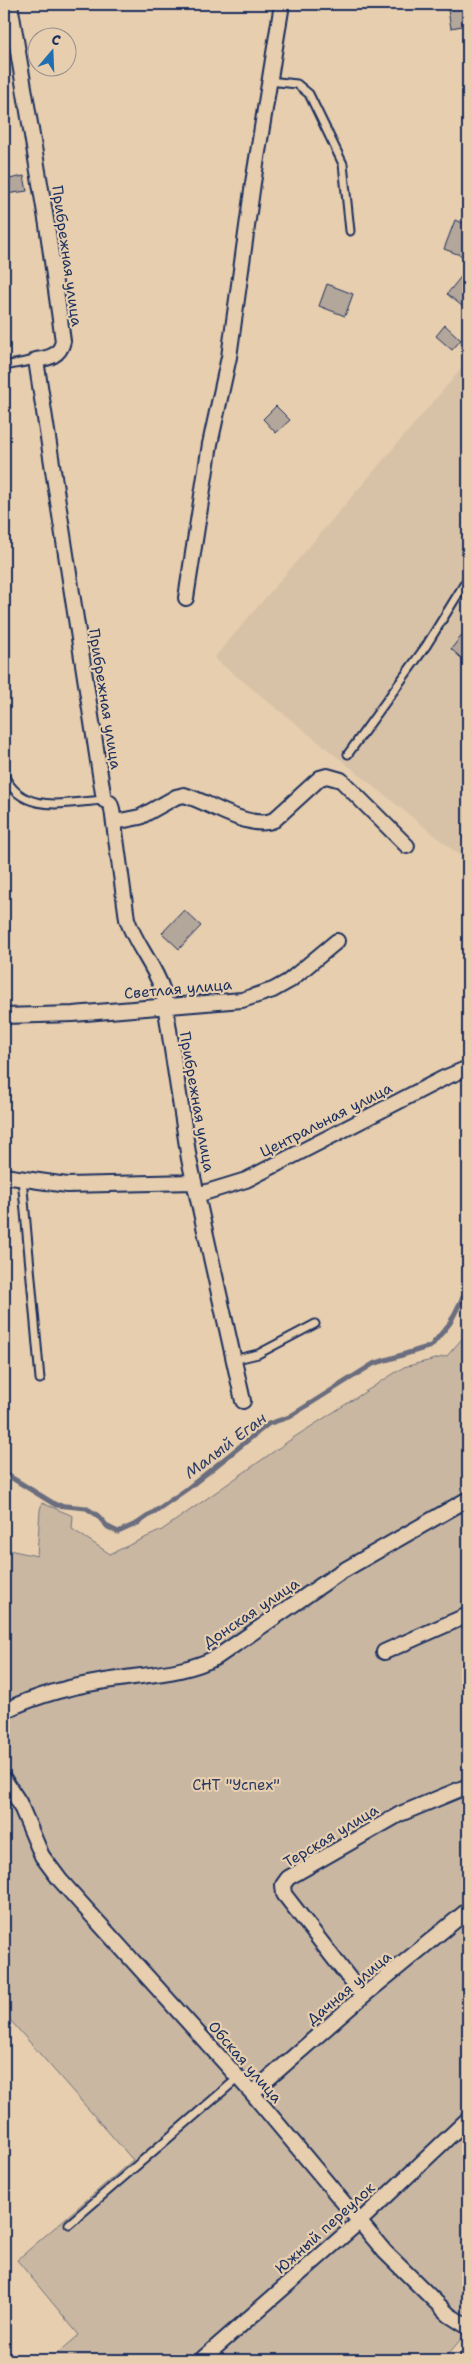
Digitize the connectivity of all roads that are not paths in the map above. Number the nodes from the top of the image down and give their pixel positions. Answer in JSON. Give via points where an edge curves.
{"nodes":[{"id":1,"x":10,"y":4,"type":"edge"},
{"id":2,"x":282,"y":4,"type":"edge"},
{"id":3,"x":269,"y":81,"type":"junction"},
{"id":4,"x":350,"y":231,"type":"dead end"},
{"id":5,"x":36,"y":360,"type":"junction"},
{"id":6,"x":4,"y":366,"type":"edge"},
{"id":7,"x":468,"y":578,"type":"edge"},
{"id":8,"x":186,"y":598,"type":"dead end"},
{"id":9,"x":348,"y":754,"type":"dead end"},
{"id":10,"x":4,"y":775,"type":"edge"},
{"id":11,"x":104,"y":800,"type":"junction"},
{"id":12,"x":114,"y":822,"type":"junction"},
{"id":13,"x":407,"y":846,"type":"dead end"},
{"id":14,"x":337,"y":941,"type":"dead end"},
{"id":15,"x":165,"y":1005,"type":"junction"},
{"id":16,"x":4,"y":1016,"type":"edge"},
{"id":17,"x":468,"y":1068,"type":"edge"},
{"id":18,"x":4,"y":1176,"type":"edge"},
{"id":19,"x":22,"y":1178,"type":"junction"},
{"id":20,"x":196,"y":1189,"type":"junction"},
{"id":21,"x":315,"y":1324,"type":"dead end"},
{"id":22,"x":233,"y":1360,"type":"junction"},
{"id":23,"x":40,"y":1379,"type":"dead end"},
{"id":24,"x":243,"y":1401,"type":"dead end"},
{"id":25,"x":468,"y":1499,"type":"edge"},
{"id":26,"x":468,"y":1615,"type":"edge"},
{"id":27,"x":384,"y":1652,"type":"dead end"},
{"id":28,"x":4,"y":1711,"type":"edge"},
{"id":29,"x":4,"y":1779,"type":"edge"},
{"id":30,"x":468,"y":1786,"type":"edge"},
{"id":31,"x":468,"y":1910,"type":"edge"},
{"id":32,"x":363,"y":1996,"type":"junction"},
{"id":33,"x":238,"y":2078,"type":"junction"},
{"id":34,"x":252,"y":2093,"type":"junction"},
{"id":35,"x":468,"y":2119,"type":"edge"},
{"id":36,"x":359,"y":2222,"type":"junction"},
{"id":37,"x":69,"y":2224,"type":"dead end"},
{"id":38,"x":468,"y":2327,"type":"edge"},
{"id":39,"x":201,"y":2360,"type":"edge"}],
"edges":[{"from":1,"to":5,"type":"street","name":"Прибрежная улица","via":[[63,341],[57,354]]},
{"from":2,"to":3,"type":"street"},
{"from":3,"to":4,"type":"lane","via":[[297,84],[309,94],[343,164]]},
{"from":3,"to":8,"type":"street","via":[[229,357],[210,444]]},
{"from":5,"to":6,"type":"lane"},
{"from":5,"to":11,"type":"street","name":"Прибрежная улица"},
{"from":7,"to":9,"type":"lane","via":[[421,654]]},
{"from":10,"to":11,"type":"lane","via":[[18,796],[27,801],[41,804]]},
{"from":11,"to":12,"type":"street","name":"Прибрежная улица","via":[[110,803]]},
{"from":12,"to":13,"type":"street","via":[[140,817],[184,795],[252,822],[267,823],[320,778],[327,776],[341,780]]},
{"from":12,"to":15,"type":"street","name":"Прибрежная улица","via":[[127,919],[133,936],[156,969]]},
{"from":14,"to":15,"type":"street","name":"Светлая улица","via":[[289,981],[257,996],[242,1000]]},
{"from":15,"to":16,"type":"street","name":"Светлая улица","via":[[73,1014]]},
{"from":15,"to":20,"type":"street","name":"Прибрежная улица"},
{"from":17,"to":20,"type":"street","name":"Центральная улица","via":[[246,1180]]},
{"from":18,"to":19,"type":"street","name":"Центральная улица"},
{"from":19,"to":20,"type":"street","name":"Центральная улица","via":[[66,1185]]},
{"from":19,"to":23,"type":"lane"},
{"from":20,"to":22,"type":"street","name":"Прибрежная улица"},
{"from":21,"to":22,"type":"lane","via":[[258,1354]]},
{"from":22,"to":24,"type":"street","name":"Прибрежная улица"},
{"from":25,"to":28,"type":"street","name":"Донская улица","via":[[339,1573],[217,1657],[198,1666],[58,1691]]},
{"from":26,"to":27,"type":"street"},
{"from":29,"to":33,"type":"street","name":"Обская улица","via":[[19,1802],[42,1856],[60,1880]]},
{"from":30,"to":32,"type":"street","name":"Терская улица","via":[[400,1814],[288,1878],[283,1885],[284,1894]]},
{"from":31,"to":32,"type":"street","name":"Дачная улица"},
{"from":32,"to":34,"type":"street","name":"Дачная улица"},
{"from":33,"to":34,"type":"street","name":"Обская улица"},
{"from":33,"to":37,"type":"lane"},
{"from":34,"to":36,"type":"street","name":"Обская улица"},
{"from":35,"to":36,"type":"street","name":"Южный переулок"},
{"from":36,"to":38,"type":"street","name":"Обская улица","via":[[425,2292]]},
{"from":36,"to":39,"type":"street","name":"Южный переулок"}]}
